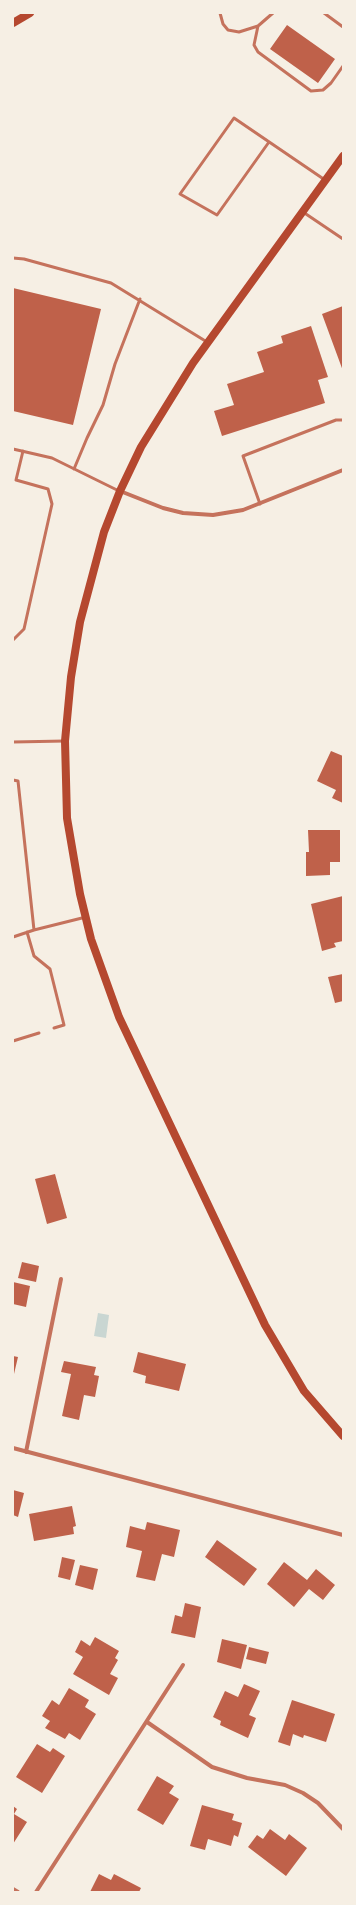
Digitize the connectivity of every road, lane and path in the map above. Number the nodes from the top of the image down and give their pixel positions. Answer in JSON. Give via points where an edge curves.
{"nodes":[{"id":1,"x":30,"y":13,"type":"edge"},
{"id":2,"x":220,"y":13,"type":"edge"},
{"id":3,"x":274,"y":13,"type":"edge"},
{"id":4,"x":324,"y":13,"type":"edge"},
{"id":5,"x":13,"y":23,"type":"edge"},
{"id":6,"x":258,"y":26,"type":"junction"},
{"id":7,"x":343,"y":27,"type":"edge"},
{"id":8,"x":343,"y":66,"type":"edge"},
{"id":9,"x":269,"y":142,"type":"junction"},
{"id":10,"x":343,"y":156,"type":"edge"},
{"id":11,"x":325,"y":180,"type":"junction"},
{"id":12,"x":303,"y":212,"type":"junction"},
{"id":13,"x":343,"y":239,"type":"edge"},
{"id":14,"x":13,"y":258,"type":"edge"},
{"id":15,"x":140,"y":299,"type":"junction"},
{"id":16,"x":208,"y":343,"type":"junction"},
{"id":17,"x":343,"y":420,"type":"edge"},
{"id":18,"x":13,"y":449,"type":"edge"},
{"id":19,"x":23,"y":451,"type":"junction"},
{"id":20,"x":74,"y":469,"type":"junction"},
{"id":21,"x":343,"y":470,"type":"edge"},
{"id":22,"x":120,"y":491,"type":"junction"},
{"id":23,"x":260,"y":504,"type":"junction"},
{"id":24,"x":13,"y":640,"type":"edge"},
{"id":25,"x":65,"y":741,"type":"junction"},
{"id":26,"x":13,"y":742,"type":"edge"},
{"id":27,"x":13,"y":780,"type":"edge"},
{"id":28,"x":86,"y":917,"type":"junction"},
{"id":29,"x":34,"y":930,"type":"junction"},
{"id":30,"x":27,"y":932,"type":"junction"},
{"id":31,"x":13,"y":937,"type":"edge"},
{"id":32,"x":54,"y":1028,"type":"dead end"},
{"id":33,"x":39,"y":1033,"type":"dead end"},
{"id":34,"x":13,"y":1041,"type":"edge"},
{"id":35,"x":61,"y":1279,"type":"dead end"},
{"id":36,"x":343,"y":1436,"type":"edge"},
{"id":37,"x":13,"y":1448,"type":"edge"},
{"id":38,"x":26,"y":1452,"type":"junction"},
{"id":39,"x":343,"y":1535,"type":"edge"},
{"id":40,"x":183,"y":1665,"type":"dead end"},
{"id":41,"x":147,"y":1722,"type":"junction"},
{"id":42,"x":343,"y":1829,"type":"edge"},
{"id":43,"x":13,"y":1888,"type":"edge"},
{"id":44,"x":18,"y":1892,"type":"edge"},
{"id":45,"x":36,"y":1892,"type":"edge"}],
"edges":[{"from":1,"to":5,"type":"main road"},
{"from":2,"to":6,"type":"lane","via":[[228,30],[238,32]]},
{"from":3,"to":6,"type":"lane"},
{"from":4,"to":7,"type":"lane"},
{"from":6,"to":8,"type":"lane","via":[[254,45],[258,52],[311,91],[323,90]]},
{"from":9,"to":9,"type":"lane","via":[[234,118],[180,194],[217,215]]},
{"from":9,"to":11,"type":"lane"},
{"from":10,"to":11,"type":"main road"},
{"from":11,"to":12,"type":"main road"},
{"from":12,"to":13,"type":"lane"},
{"from":12,"to":16,"type":"main road"},
{"from":14,"to":15,"type":"lane","via":[[111,283]]},
{"from":15,"to":16,"type":"lane"},
{"from":15,"to":20,"type":"lane","via":[[115,364],[103,405]]},
{"from":16,"to":22,"type":"main road","via":[[141,447]]},
{"from":17,"to":23,"type":"lane","via":[[336,420],[243,456]]},
{"from":18,"to":19,"type":"lane"},
{"from":19,"to":20,"type":"lane","via":[[52,458]]},
{"from":19,"to":24,"type":"lane","via":[[16,480],[48,489],[52,504],[24,629]]},
{"from":20,"to":22,"type":"lane"},
{"from":21,"to":23,"type":"street"},
{"from":22,"to":23,"type":"street","via":[[183,513],[213,515]]},
{"from":22,"to":25,"type":"main road","via":[[102,540],[80,622],[71,677]]},
{"from":25,"to":26,"type":"lane"},
{"from":25,"to":28,"type":"main road","via":[[67,818]]},
{"from":27,"to":29,"type":"lane","via":[[18,781]]},
{"from":28,"to":29,"type":"lane"},
{"from":28,"to":36,"type":"main road","via":[[91,939],[119,1017],[265,1325],[304,1391]]},
{"from":29,"to":30,"type":"lane"},
{"from":30,"to":31,"type":"lane"},
{"from":30,"to":32,"type":"lane","via":[[34,956],[50,969],[64,1025]]},
{"from":33,"to":34,"type":"lane"},
{"from":35,"to":38,"type":"street"},
{"from":37,"to":38,"type":"street"},
{"from":38,"to":39,"type":"street"},
{"from":40,"to":41,"type":"street"},
{"from":41,"to":42,"type":"street","via":[[212,1766],[247,1778],[285,1785],[303,1793],[318,1803]]},
{"from":41,"to":45,"type":"street"},
{"from":43,"to":44,"type":"street"}]}
